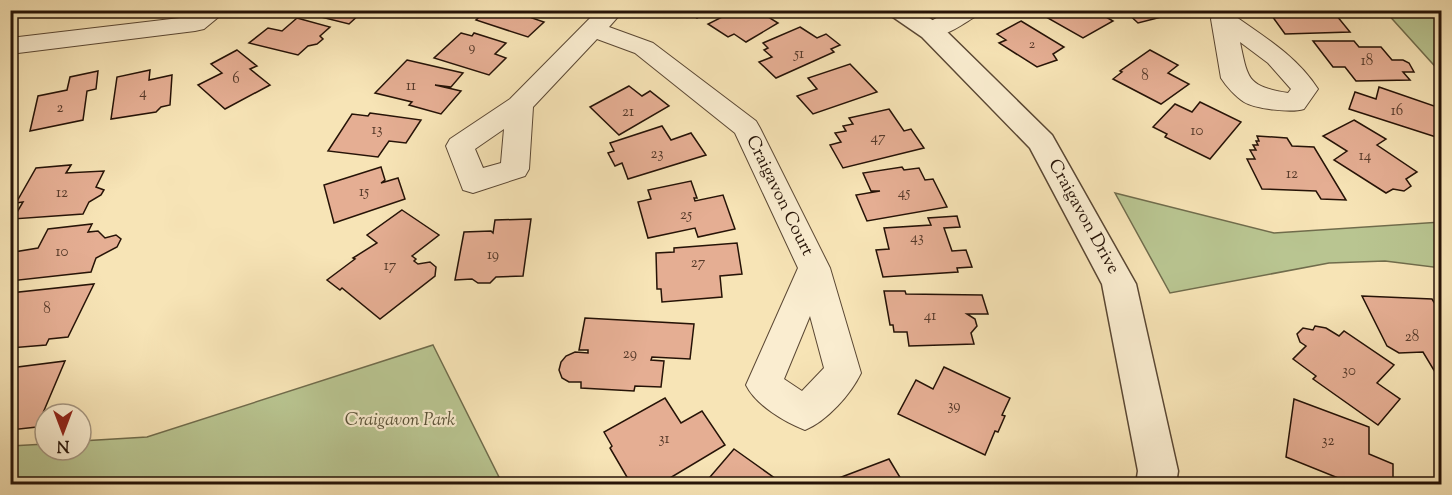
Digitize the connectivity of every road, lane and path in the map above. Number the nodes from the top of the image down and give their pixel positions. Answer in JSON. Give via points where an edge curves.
{"nodes":[{"id":1,"x":215,"y":10,"type":"edge"},
{"id":2,"x":899,"y":10,"type":"edge"},
{"id":3,"x":970,"y":10,"type":"edge"},
{"id":4,"x":602,"y":20,"type":"edge"},
{"id":5,"x":931,"y":31,"type":"junction"},
{"id":6,"x":10,"y":46,"type":"edge"},
{"id":7,"x":520,"y":105,"type":"dead end"},
{"id":8,"x":814,"y":268,"type":"dead end"},
{"id":9,"x":1156,"y":484,"type":"edge"}],
"edges":[{"from":1,"to":6,"type":"street","via":[[195,24]]},
{"from":2,"to":5,"type":"street","name":"Craigavon Drive"},
{"from":3,"to":5,"type":"street"},
{"from":4,"to":7,"type":"street","name":"Craigavon Court"},
{"from":4,"to":8,"type":"street","name":"Craigavon Court","via":[[746,128]]},
{"from":5,"to":9,"type":"street","name":"Craigavon Drive","via":[[1042,142],[1119,284],[1158,471]]}]}
